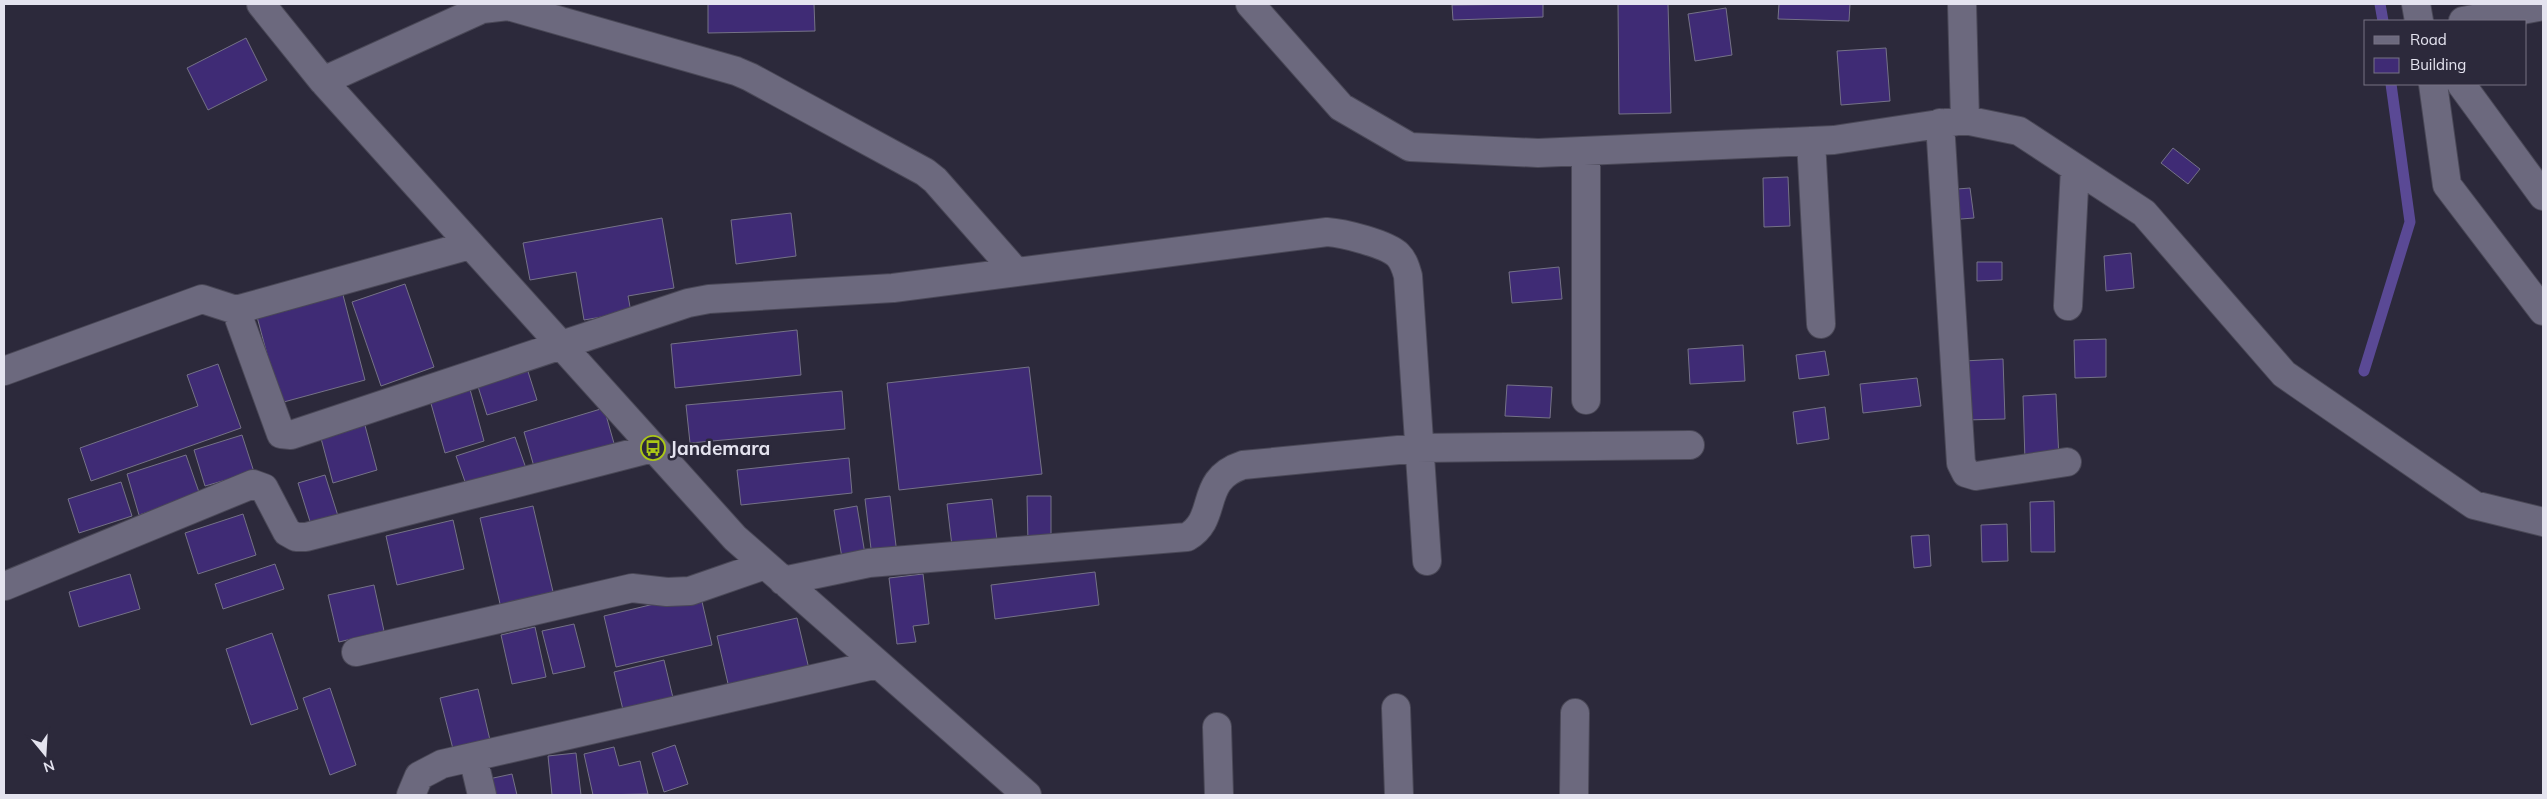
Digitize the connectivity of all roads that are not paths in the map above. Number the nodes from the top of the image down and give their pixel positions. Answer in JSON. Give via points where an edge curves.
{"nodes":[{"id":1,"x":261,"y":4,"type":"edge"},
{"id":2,"x":1250,"y":4,"type":"edge"},
{"id":3,"x":1962,"y":4,"type":"edge"},
{"id":4,"x":2416,"y":4,"type":"edge"},
{"id":5,"x":2543,"y":6,"type":"edge"},
{"id":6,"x":554,"y":10,"type":"edge"},
{"id":7,"x":2419,"y":20,"type":"edge"},
{"id":8,"x":2468,"y":20,"type":"edge"},
{"id":9,"x":323,"y":81,"type":"junction"},
{"id":10,"x":2433,"y":85,"type":"edge"},
{"id":11,"x":2462,"y":85,"type":"edge"},
{"id":12,"x":1952,"y":122,"type":"junction"},
{"id":13,"x":1811,"y":141,"type":"junction"},
{"id":14,"x":1586,"y":151,"type":"junction"},
{"id":15,"x":2075,"y":168,"type":"junction"},
{"id":16,"x":2541,"y":189,"type":"edge"},
{"id":17,"x":470,"y":245,"type":"junction"},
{"id":18,"x":1016,"y":272,"type":"junction"},
{"id":19,"x":2068,"y":306,"type":"dead end"},
{"id":20,"x":236,"y":310,"type":"junction"},
{"id":21,"x":2543,"y":311,"type":"edge"},
{"id":22,"x":1821,"y":324,"type":"dead end"},
{"id":23,"x":561,"y":346,"type":"junction"},
{"id":24,"x":4,"y":371,"type":"edge"},
{"id":25,"x":1586,"y":400,"type":"dead end"},
{"id":26,"x":1690,"y":445,"type":"dead end"},
{"id":27,"x":654,"y":448,"type":"junction"},
{"id":28,"x":1419,"y":448,"type":"junction"},
{"id":29,"x":2067,"y":462,"type":"dead end"},
{"id":30,"x":2543,"y":522,"type":"edge"},
{"id":31,"x":1427,"y":562,"type":"dead end"},
{"id":32,"x":774,"y":573,"type":"junction"},
{"id":33,"x":5,"y":586,"type":"dead end"},
{"id":34,"x":356,"y":652,"type":"dead end"},
{"id":35,"x":878,"y":664,"type":"junction"},
{"id":36,"x":1396,"y":708,"type":"dead end"},
{"id":37,"x":1574,"y":713,"type":"dead end"},
{"id":38,"x":1217,"y":727,"type":"dead end"},
{"id":39,"x":473,"y":757,"type":"junction"},
{"id":40,"x":411,"y":795,"type":"edge"},
{"id":41,"x":482,"y":795,"type":"edge"},
{"id":42,"x":1027,"y":795,"type":"edge"},
{"id":43,"x":1219,"y":795,"type":"edge"},
{"id":44,"x":1399,"y":795,"type":"edge"},
{"id":45,"x":1574,"y":795,"type":"edge"}],
"edges":[{"from":1,"to":9,"type":"street"},
{"from":2,"to":14,"type":"street","via":[[1341,108],[1410,147],[1538,153]]},
{"from":3,"to":12,"type":"street"},
{"from":4,"to":7,"type":"street"},
{"from":5,"to":8,"type":"street"},
{"from":6,"to":9,"type":"street","via":[[508,6],[482,9]]},
{"from":6,"to":18,"type":"street","via":[[736,71],[904,160],[935,180]]},
{"from":9,"to":17,"type":"street"},
{"from":10,"to":21,"type":"street","via":[[2448,185]]},
{"from":11,"to":16,"type":"street"},
{"from":12,"to":13,"type":"street"},
{"from":12,"to":15,"type":"street","via":[[2019,131]]},
{"from":12,"to":29,"type":"street","via":[[1961,463],[1966,472],[1976,476]]},
{"from":13,"to":14,"type":"street"},
{"from":13,"to":22,"type":"street"},
{"from":14,"to":25,"type":"street"},
{"from":15,"to":19,"type":"street"},
{"from":15,"to":30,"type":"street","via":[[2144,213],[2284,374],[2474,505]]},
{"from":17,"to":20,"type":"street"},
{"from":17,"to":23,"type":"street"},
{"from":18,"to":23,"type":"street","via":[[893,288],[709,299],[688,303]]},
{"from":18,"to":28,"type":"street","via":[[1327,232],[1339,232],[1390,249],[1398,255],[1408,276]]},
{"from":20,"to":23,"type":"street","via":[[278,429],[286,436]]},
{"from":20,"to":24,"type":"street","via":[[202,299]]},
{"from":23,"to":27,"type":"street"},
{"from":26,"to":28,"type":"street"},
{"from":27,"to":32,"type":"street","via":[[735,538]]},
{"from":27,"to":33,"type":"street","via":[[306,537],[296,537],[287,532],[264,488],[253,484]]},
{"from":28,"to":31,"type":"street"},
{"from":28,"to":32,"type":"street","via":[[1243,465],[1230,469],[1220,476],[1214,487],[1202,524],[1187,537]]},
{"from":32,"to":34,"type":"street","via":[[690,591],[632,588]]},
{"from":32,"to":35,"type":"street"},
{"from":35,"to":39,"type":"street"},
{"from":35,"to":42,"type":"street"},
{"from":36,"to":44,"type":"street"},
{"from":37,"to":45,"type":"street"},
{"from":38,"to":43,"type":"street"},
{"from":39,"to":40,"type":"street","via":[[442,764],[419,776]]},
{"from":39,"to":41,"type":"street"}]}
